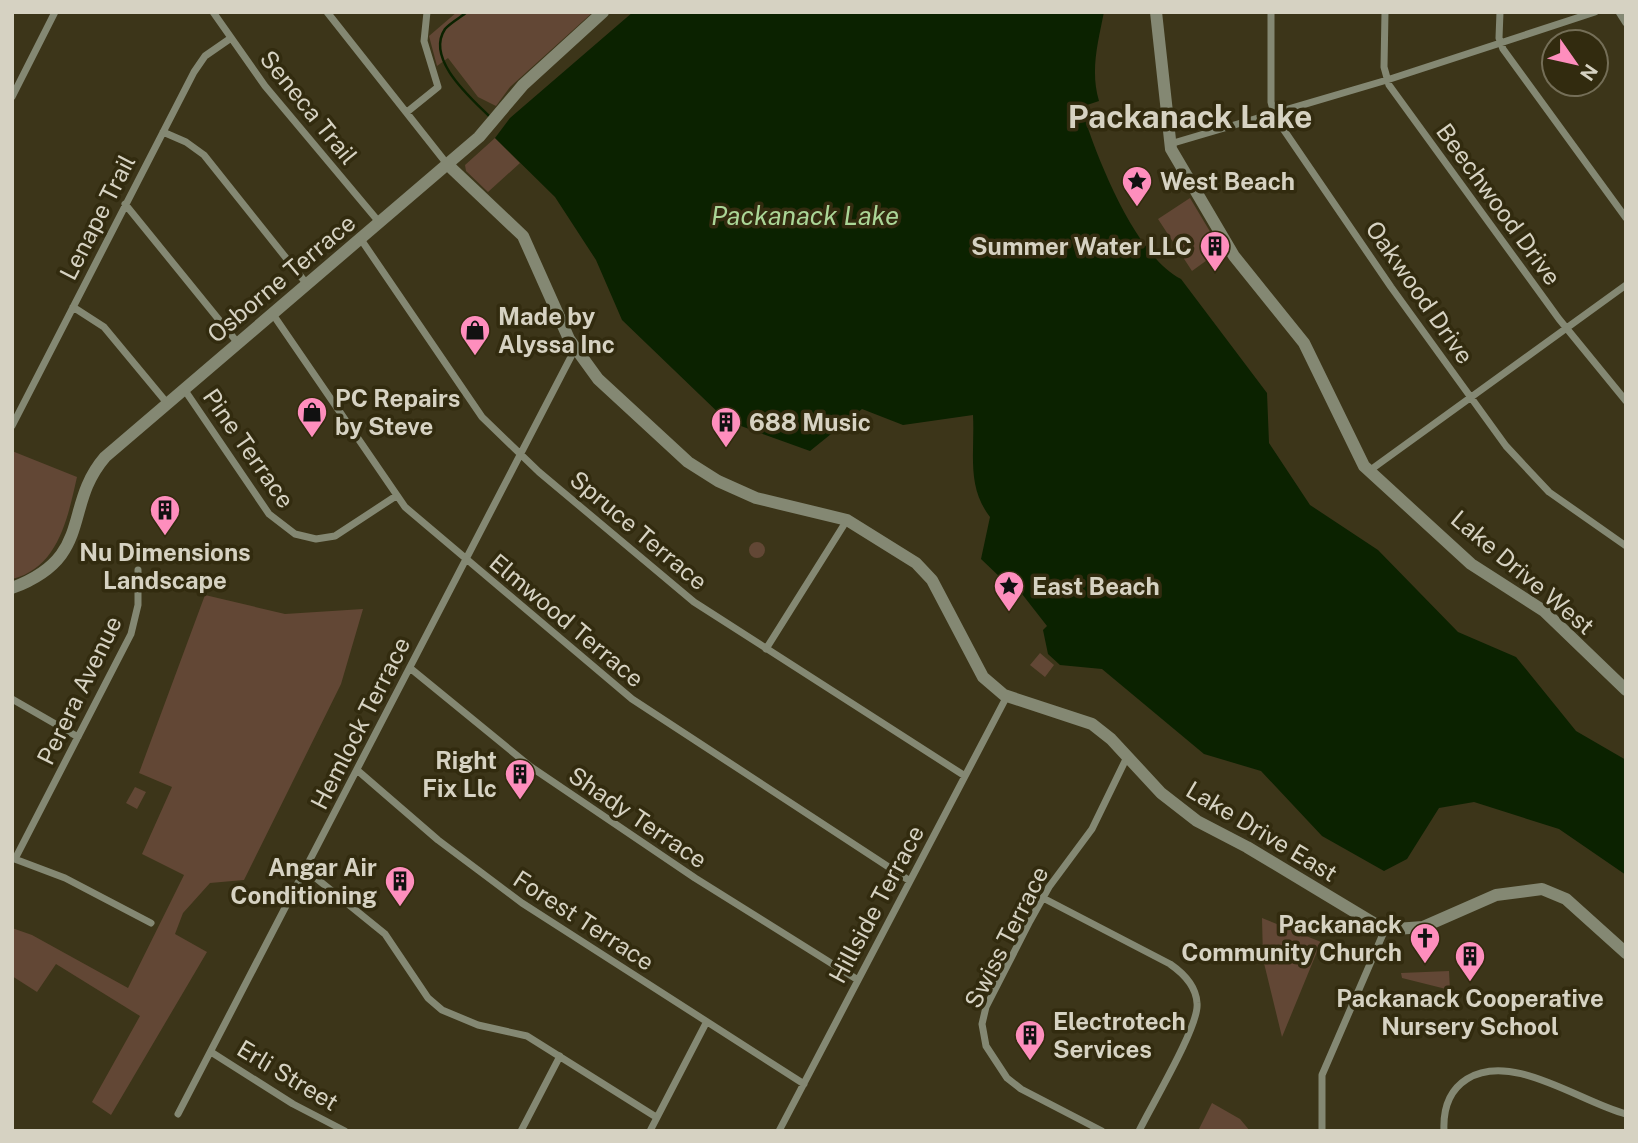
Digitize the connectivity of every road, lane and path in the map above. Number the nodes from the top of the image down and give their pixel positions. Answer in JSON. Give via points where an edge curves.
{"nodes":[{"id":1,"x":55,"y":12,"type":"edge"},
{"id":2,"x":213,"y":12,"type":"edge"},
{"id":3,"x":327,"y":12,"type":"edge"},
{"id":4,"x":427,"y":12,"type":"edge"},
{"id":5,"x":603,"y":12,"type":"edge"},
{"id":6,"x":1156,"y":12,"type":"edge"},
{"id":7,"x":1271,"y":12,"type":"edge"},
{"id":8,"x":1385,"y":12,"type":"edge"},
{"id":9,"x":1500,"y":12,"type":"edge"},
{"id":10,"x":1595,"y":12,"type":"edge"},
{"id":11,"x":1619,"y":12,"type":"edge"},
{"id":12,"x":1626,"y":23,"type":"edge"},
{"id":13,"x":231,"y":38,"type":"junction"},
{"id":14,"x":1500,"y":44,"type":"junction"},
{"id":15,"x":1387,"y":80,"type":"junction"},
{"id":16,"x":12,"y":97,"type":"edge"},
{"id":17,"x":407,"y":113,"type":"junction"},
{"id":18,"x":1273,"y":113,"type":"junction"},
{"id":19,"x":163,"y":132,"type":"junction"},
{"id":20,"x":1170,"y":144,"type":"junction"},
{"id":21,"x":447,"y":164,"type":"junction"},
{"id":22,"x":125,"y":204,"type":"junction"},
{"id":23,"x":1626,"y":218,"type":"edge"},
{"id":24,"x":379,"y":222,"type":"junction"},
{"id":25,"x":360,"y":238,"type":"junction"},
{"id":26,"x":306,"y":283,"type":"junction"},
{"id":27,"x":1626,"y":285,"type":"edge"},
{"id":28,"x":73,"y":307,"type":"junction"},
{"id":29,"x":272,"y":313,"type":"junction"},
{"id":30,"x":1566,"y":327,"type":"junction"},
{"id":31,"x":237,"y":342,"type":"junction"},
{"id":32,"x":575,"y":349,"type":"junction"},
{"id":33,"x":184,"y":388,"type":"junction"},
{"id":34,"x":1470,"y":396,"type":"junction"},
{"id":35,"x":1626,"y":401,"type":"edge"},
{"id":36,"x":167,"y":403,"type":"junction"},
{"id":37,"x":12,"y":426,"type":"edge"},
{"id":38,"x":521,"y":455,"type":"junction"},
{"id":39,"x":1369,"y":471,"type":"junction"},
{"id":40,"x":396,"y":496,"type":"junction"},
{"id":41,"x":847,"y":520,"type":"junction"},
{"id":42,"x":1626,"y":546,"type":"edge"},
{"id":43,"x":466,"y":560,"type":"junction"},
{"id":44,"x":138,"y":570,"type":"dead end"},
{"id":45,"x":12,"y":588,"type":"edge"},
{"id":46,"x":766,"y":649,"type":"junction"},
{"id":47,"x":410,"y":668,"type":"junction"},
{"id":48,"x":1626,"y":690,"type":"edge"},
{"id":49,"x":1007,"y":696,"type":"junction"},
{"id":50,"x":12,"y":699,"type":"edge"},
{"id":51,"x":78,"y":737,"type":"junction"},
{"id":52,"x":1127,"y":757,"type":"junction"},
{"id":53,"x":357,"y":770,"type":"junction"},
{"id":54,"x":965,"y":776,"type":"junction"},
{"id":55,"x":14,"y":859,"type":"edge"},
{"id":56,"x":306,"y":870,"type":"junction"},
{"id":57,"x":910,"y":881,"type":"junction"},
{"id":58,"x":1043,"y":898,"type":"junction"},
{"id":59,"x":151,"y":923,"type":"dead end"},
{"id":60,"x":1386,"y":927,"type":"junction"},
{"id":61,"x":1626,"y":953,"type":"edge"},
{"id":62,"x":858,"y":979,"type":"junction"},
{"id":63,"x":706,"y":1023,"type":"junction"},
{"id":64,"x":211,"y":1052,"type":"junction"},
{"id":65,"x":560,"y":1056,"type":"junction"},
{"id":66,"x":804,"y":1084,"type":"junction"},
{"id":67,"x":178,"y":1114,"type":"dead end"},
{"id":68,"x":1626,"y":1114,"type":"edge"},
{"id":69,"x":656,"y":1117,"type":"junction"},
{"id":70,"x":345,"y":1131,"type":"edge"},
{"id":71,"x":520,"y":1131,"type":"edge"},
{"id":72,"x":650,"y":1131,"type":"edge"},
{"id":73,"x":779,"y":1131,"type":"edge"},
{"id":74,"x":1102,"y":1131,"type":"edge"},
{"id":75,"x":1139,"y":1131,"type":"edge"},
{"id":76,"x":1322,"y":1131,"type":"edge"},
{"id":77,"x":1444,"y":1131,"type":"edge"}],
"edges":[{"from":1,"to":16,"type":"street"},
{"from":2,"to":13,"type":"street","name":"Seneca Trail"},
{"from":3,"to":17,"type":"street"},
{"from":4,"to":17,"type":"street","via":[[424,41],[438,87]]},
{"from":5,"to":21,"type":"street","name":"Osborne Terrace","via":[[535,73],[479,137]]},
{"from":6,"to":20,"type":"street","name":"Lake Drive West"},
{"from":7,"to":18,"type":"street"},
{"from":8,"to":15,"type":"street"},
{"from":9,"to":14,"type":"street"},
{"from":10,"to":14,"type":"street"},
{"from":11,"to":12,"type":"street"},
{"from":13,"to":19,"type":"street","name":"Lenape Trail","via":[[198,65]]},
{"from":13,"to":24,"type":"street","name":"Seneca Trail","via":[[275,99]]},
{"from":14,"to":15,"type":"street"},
{"from":14,"to":23,"type":"street"},
{"from":15,"to":18,"type":"street"},
{"from":15,"to":30,"type":"street","name":"Beechwood Drive"},
{"from":17,"to":21,"type":"street"},
{"from":18,"to":20,"type":"street"},
{"from":18,"to":34,"type":"street","name":"Oakwood Drive"},
{"from":19,"to":22,"type":"street","name":"Lenape Trail"},
{"from":19,"to":26,"type":"street","via":[[204,155]]},
{"from":20,"to":39,"type":"street","name":"Lake Drive West","via":[[1234,256],[1304,343]]},
{"from":21,"to":24,"type":"street","name":"Osborne Terrace"},
{"from":21,"to":32,"type":"street","name":"Lake Drive East","via":[[523,236]]},
{"from":22,"to":28,"type":"street","name":"Lenape Trail"},
{"from":22,"to":31,"type":"street"},
{"from":24,"to":25,"type":"street","name":"Osborne Terrace"},
{"from":25,"to":26,"type":"street","name":"Osborne Terrace"},
{"from":25,"to":38,"type":"street","name":"Spruce Terrace","via":[[482,417]]},
{"from":26,"to":29,"type":"street","name":"Osborne Terrace"},
{"from":27,"to":30,"type":"street"},
{"from":28,"to":36,"type":"street","via":[[104,327]]},
{"from":28,"to":37,"type":"street","name":"Lenape Trail"},
{"from":29,"to":31,"type":"street","name":"Osborne Terrace"},
{"from":29,"to":40,"type":"street","name":"Elmwood Terrace"},
{"from":30,"to":34,"type":"street"},
{"from":30,"to":35,"type":"street","name":"Beechwood Drive"},
{"from":31,"to":33,"type":"street","name":"Osborne Terrace"},
{"from":32,"to":38,"type":"street","name":"Hemlock Terrace"},
{"from":32,"to":41,"type":"street","name":"Lake Drive East","via":[[598,379],[700,470],[756,498]]},
{"from":33,"to":36,"type":"street","name":"Osborne Terrace"},
{"from":33,"to":40,"type":"street","name":"Pine Terrace","via":[[269,514],[295,534],[316,539],[335,536]]},
{"from":34,"to":39,"type":"street"},
{"from":34,"to":42,"type":"street","name":"Oakwood Drive","via":[[1506,446],[1549,492]]},
{"from":36,"to":45,"type":"street","name":"Osborne Terrace","via":[[95,468],[75,530],[60,557],[38,576]]},
{"from":38,"to":43,"type":"street","name":"Hemlock Terrace"},
{"from":38,"to":46,"type":"street","name":"Spruce Terrace","via":[[683,594]]},
{"from":39,"to":48,"type":"street","name":"Lake Drive West","via":[[1471,564],[1545,611]]},
{"from":40,"to":43,"type":"street","name":"Elmwood Terrace"},
{"from":41,"to":46,"type":"street"},
{"from":41,"to":49,"type":"street","name":"Lake Drive East","via":[[925,571],[983,677]]},
{"from":43,"to":47,"type":"street","name":"Hemlock Terrace"},
{"from":43,"to":57,"type":"street","name":"Elmwood Terrace","via":[[632,699]]},
{"from":44,"to":51,"type":"street","name":"Perera Avenue","via":[[138,606],[131,634]]},
{"from":46,"to":54,"type":"street","name":"Spruce Terrace"},
{"from":47,"to":53,"type":"street","name":"Hemlock Terrace"},
{"from":47,"to":62,"type":"street","name":"Shady Terrace","via":[[531,767],[695,878]]},
{"from":49,"to":52,"type":"street","name":"Lake Drive East","via":[[1092,724]]},
{"from":49,"to":54,"type":"street","name":"Hillside Terrace"},
{"from":50,"to":51,"type":"street"},
{"from":51,"to":55,"type":"street","name":"Perera Avenue"},
{"from":52,"to":58,"type":"street","name":"Swiss Terrace","via":[[1093,829]]},
{"from":52,"to":60,"type":"street","name":"Lake Drive East","via":[[1161,793],[1197,821],[1364,919]]},
{"from":53,"to":56,"type":"street","name":"Hemlock Terrace"},
{"from":53,"to":63,"type":"street","name":"Forest Terrace","via":[[481,874]]},
{"from":54,"to":57,"type":"street","name":"Hillside Terrace"},
{"from":55,"to":59,"type":"street","via":[[65,878]]},
{"from":56,"to":64,"type":"street","name":"Hemlock Terrace"},
{"from":56,"to":65,"type":"street","via":[[385,934],[428,998],[442,1010],[478,1025],[527,1036]]},
{"from":57,"to":62,"type":"street","name":"Hillside Terrace"},
{"from":58,"to":74,"type":"street","name":"Swiss Terrace","via":[[986,1007],[982,1024],[985,1046],[1017,1087]]},
{"from":58,"to":75,"type":"street","via":[[1170,964],[1186,978],[1196,996],[1194,1021]]},
{"from":60,"to":61,"type":"street","name":"Lake Drive East","via":[[1423,928],[1496,895],[1542,889],[1566,899]]},
{"from":60,"to":76,"type":"street","via":[[1325,1063],[1320,1088]]},
{"from":62,"to":66,"type":"street","name":"Hillside Terrace"},
{"from":63,"to":66,"type":"street","name":"Forest Terrace"},
{"from":63,"to":69,"type":"street"},
{"from":64,"to":67,"type":"street","name":"Hemlock Terrace"},
{"from":64,"to":70,"type":"street","name":"Erli Street"},
{"from":65,"to":69,"type":"street"},
{"from":65,"to":71,"type":"street"},
{"from":66,"to":73,"type":"street","name":"Hillside Terrace"},
{"from":68,"to":77,"type":"street","via":[[1518,1072],[1493,1070],[1471,1076],[1455,1089],[1445,1112]]},
{"from":69,"to":72,"type":"street"}]}
